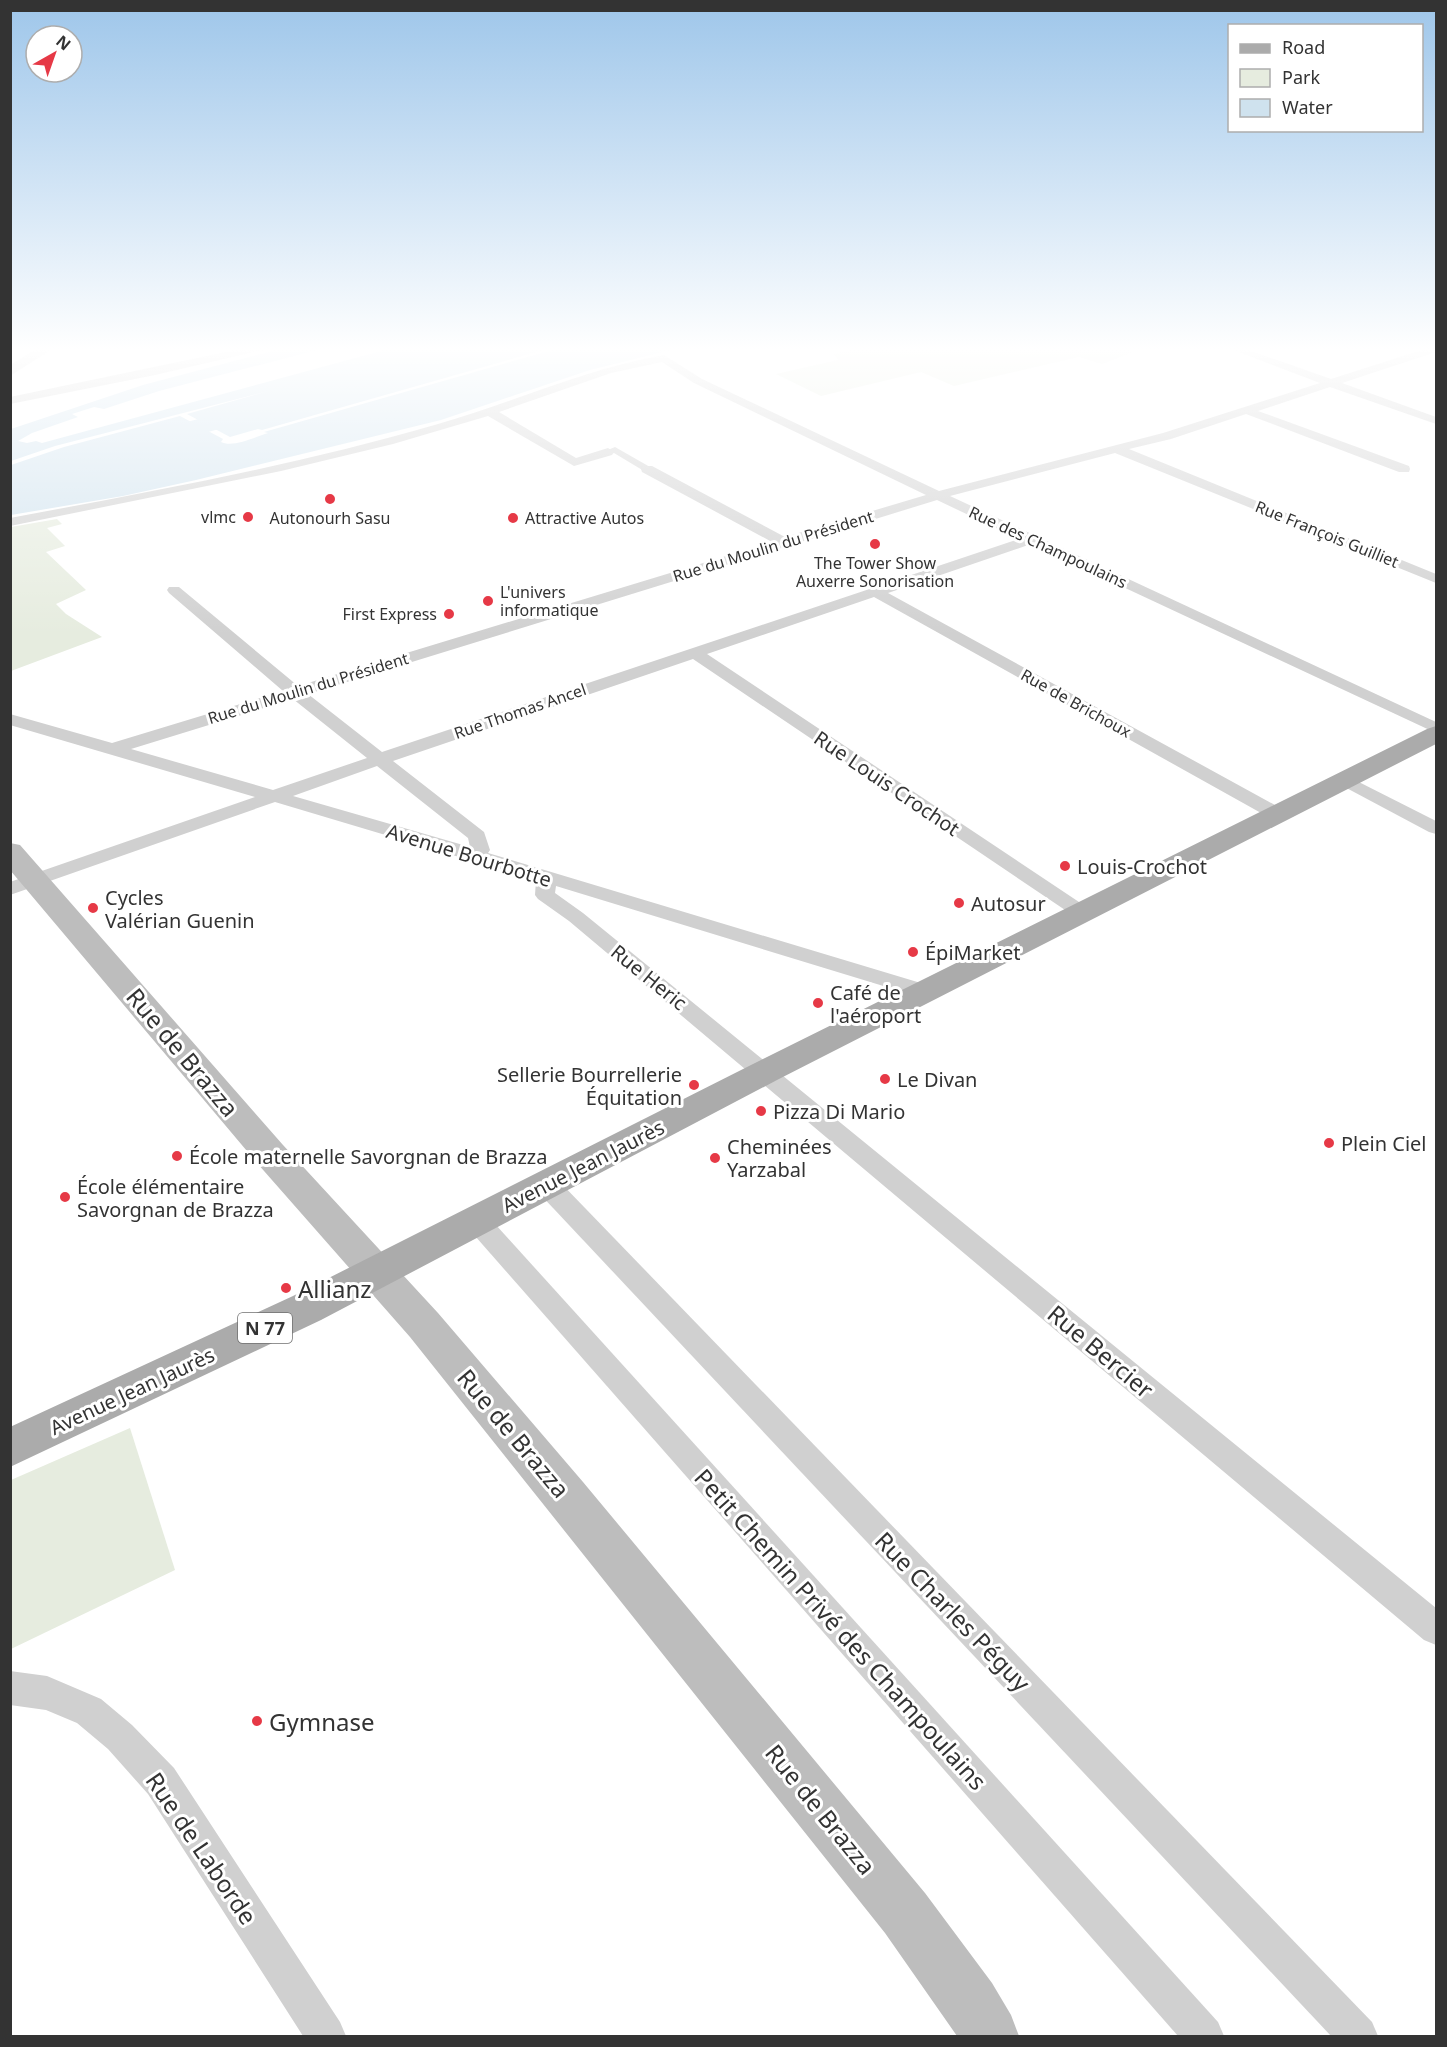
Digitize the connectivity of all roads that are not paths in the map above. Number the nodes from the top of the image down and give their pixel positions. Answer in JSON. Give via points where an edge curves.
{"nodes":[{"id":1,"x":373,"y":444,"type":"edge"},
{"id":2,"x":543,"y":444,"type":"edge"},
{"id":3,"x":830,"y":444,"type":"edge"},
{"id":4,"x":1136,"y":444,"type":"edge"},
{"id":5,"x":1335,"y":444,"type":"edge"},
{"id":6,"x":1117,"y":449,"type":"junction"},
{"id":7,"x":608,"y":452,"type":"joint"},
{"id":8,"x":647,"y":469,"type":"joint"},
{"id":9,"x":1404,"y":469,"type":"dead end"},
{"id":10,"x":938,"y":495,"type":"junction"},
{"id":11,"x":10,"y":522,"type":"edge"},
{"id":12,"x":1032,"y":539,"type":"junction"},
{"id":13,"x":783,"y":542,"type":"junction"},
{"id":14,"x":1437,"y":579,"type":"edge"},
{"id":15,"x":174,"y":590,"type":"dead end"},
{"id":16,"x":876,"y":592,"type":"junction"},
{"id":17,"x":694,"y":652,"type":"junction"},
{"id":18,"x":288,"y":687,"type":"junction"},
{"id":19,"x":11,"y":719,"type":"edge"},
{"id":20,"x":1437,"y":728,"type":"edge"},
{"id":21,"x":1437,"y":734,"type":"edge"},
{"id":22,"x":111,"y":749,"type":"junction"},
{"id":23,"x":380,"y":759,"type":"junction"},
{"id":24,"x":1345,"y":780,"type":"junction"},
{"id":25,"x":275,"y":796,"type":"junction"},
{"id":26,"x":1277,"y":814,"type":"junction"},
{"id":27,"x":1437,"y":828,"type":"edge"},
{"id":28,"x":10,"y":851,"type":"edge"},
{"id":29,"x":475,"y":855,"type":"junction"},
{"id":30,"x":546,"y":879,"type":"junction"},
{"id":31,"x":23,"y":884,"type":"edge"},
{"id":32,"x":1081,"y":912,"type":"junction"},
{"id":33,"x":926,"y":992,"type":"junction"},
{"id":34,"x":765,"y":1072,"type":"junction"},
{"id":35,"x":547,"y":1185,"type":"junction"},
{"id":36,"x":477,"y":1221,"type":"junction"},
{"id":37,"x":376,"y":1273,"type":"junction"},
{"id":38,"x":10,"y":1449,"type":"edge"},
{"id":39,"x":1437,"y":1629,"type":"edge"},
{"id":40,"x":10,"y":1688,"type":"edge"},
{"id":41,"x":326,"y":2037,"type":"edge"},
{"id":42,"x":990,"y":2037,"type":"edge"},
{"id":43,"x":1204,"y":2037,"type":"edge"},
{"id":44,"x":1358,"y":2037,"type":"edge"}],
"edges":[{"from":1,"to":11,"type":"street","via":[[166,493]]},
{"from":2,"to":7,"type":"street","via":[[574,462]]},
{"from":3,"to":10,"type":"street","name":"Rue des Champoulains"},
{"from":4,"to":6,"type":"street","name":"Rue du Moulin du Président"},
{"from":5,"to":9,"type":"street"},
{"from":6,"to":10,"type":"street","name":"Rue du Moulin du Président"},
{"from":6,"to":14,"type":"street","name":"Rue François Guilliet"},
{"from":7,"to":8,"type":"street","via":[[615,450]]},
{"from":8,"to":13,"type":"street"},
{"from":10,"to":12,"type":"street","name":"Rue des Champoulains"},
{"from":10,"to":13,"type":"street","name":"Rue du Moulin du Président"},
{"from":12,"to":16,"type":"street","name":"Rue Thomas Ancel"},
{"from":12,"to":20,"type":"street","name":"Rue des Champoulains"},
{"from":13,"to":18,"type":"street","name":"Rue du Moulin du Président"},
{"from":15,"to":18,"type":"street"},
{"from":16,"to":17,"type":"street","name":"Rue Thomas Ancel"},
{"from":16,"to":26,"type":"street","name":"Rue de Brichoux"},
{"from":17,"to":23,"type":"street","name":"Rue Thomas Ancel"},
{"from":17,"to":32,"type":"street","name":"Rue Louis Crochot"},
{"from":18,"to":22,"type":"street","name":"Rue du Moulin du Président"},
{"from":18,"to":23,"type":"street"},
{"from":19,"to":22,"type":"street","name":"Avenue Bourbotte"},
{"from":21,"to":24,"type":"main road","name":"Avenue Jean Jaurès","number":"N 77"},
{"from":22,"to":25,"type":"street","name":"Avenue Bourbotte"},
{"from":23,"to":25,"type":"street","name":"Rue Thomas Ancel"},
{"from":23,"to":29,"type":"street","via":[[477,836],[480,850]]},
{"from":24,"to":26,"type":"main road","name":"Avenue Jean Jaurès","number":"N 77"},
{"from":24,"to":27,"type":"street"},
{"from":25,"to":29,"type":"street","name":"Avenue Bourbotte"},
{"from":25,"to":31,"type":"street","name":"Rue Thomas Ancel"},
{"from":26,"to":32,"type":"main road","name":"Avenue Jean Jaurès","number":"N 77"},
{"from":28,"to":31,"type":"main road","name":"Rue de Brazza"},
{"from":29,"to":30,"type":"street","name":"Avenue Bourbotte"},
{"from":30,"to":33,"type":"street","name":"Avenue Bourbotte"},
{"from":30,"to":34,"type":"street","name":"Rue Heric","via":[[544,895]]},
{"from":31,"to":37,"type":"main road","name":"Rue de Brazza"},
{"from":32,"to":33,"type":"main road","name":"Avenue Jean Jaurès","number":"N 77"},
{"from":33,"to":34,"type":"main road","name":"Avenue Jean Jaurès","number":"N 77"},
{"from":34,"to":35,"type":"main road","name":"Avenue Jean Jaurès","number":"N 77"},
{"from":34,"to":39,"type":"street","name":"Rue Bercier"},
{"from":35,"to":36,"type":"main road","name":"Avenue Jean Jaurès","number":"N 77"},
{"from":35,"to":44,"type":"street","name":"Rue Charles Péguy"},
{"from":36,"to":37,"type":"main road","name":"Avenue Jean Jaurès","number":"N 77"},
{"from":36,"to":43,"type":"street","name":"Petit Chemin Privé des Champoulains"},
{"from":37,"to":38,"type":"main road","name":"Avenue Jean Jaurès","number":"N 77"},
{"from":37,"to":42,"type":"main road","name":"Rue de Brazza","via":[[522,1443],[905,1913]]},
{"from":40,"to":41,"type":"street","name":"Rue de Laborde","via":[[46,1693],[89,1711],[161,1781]]}]}
